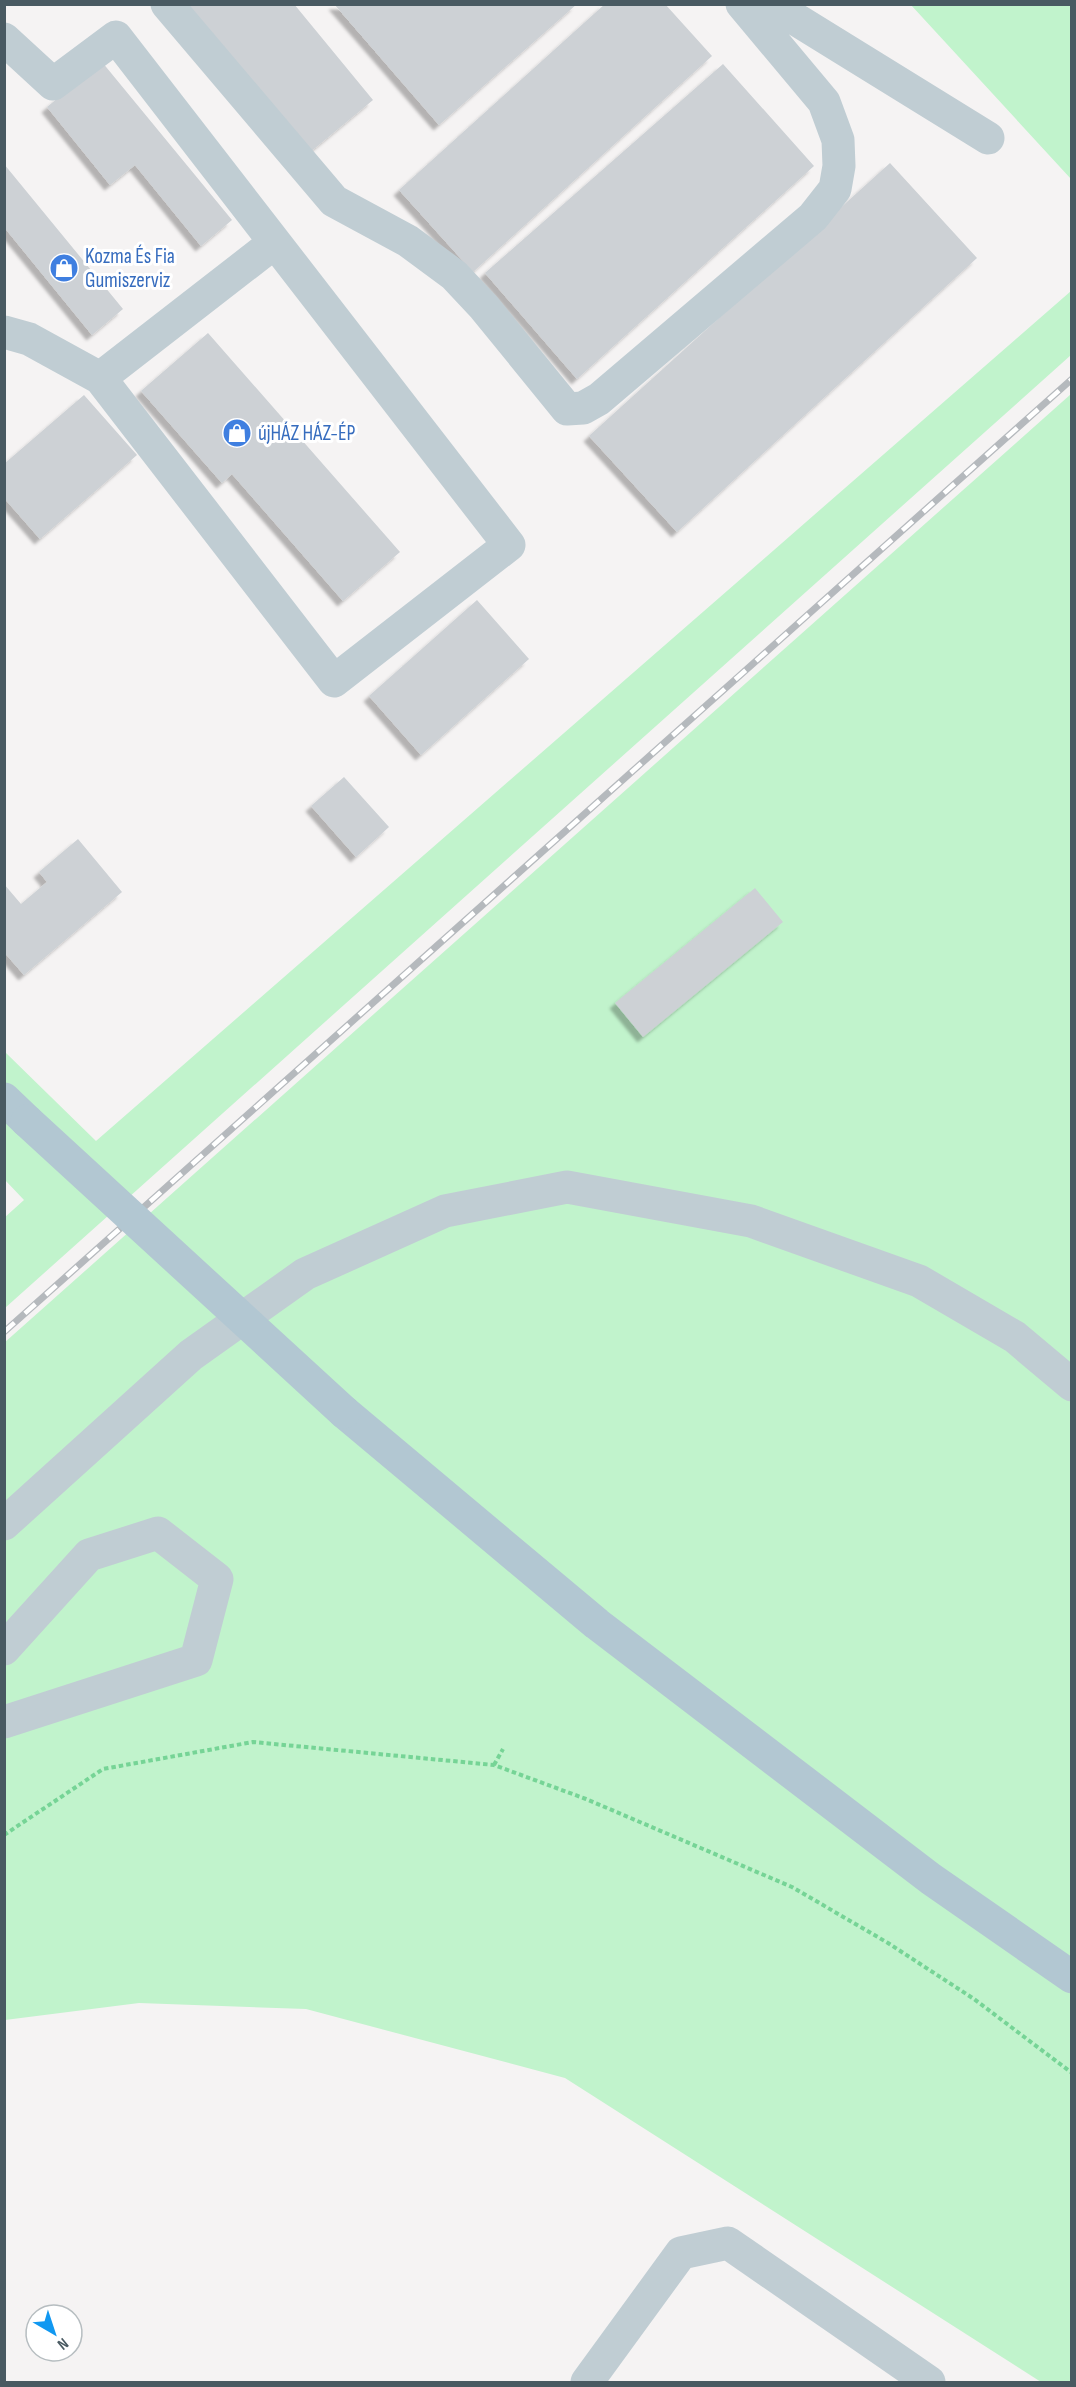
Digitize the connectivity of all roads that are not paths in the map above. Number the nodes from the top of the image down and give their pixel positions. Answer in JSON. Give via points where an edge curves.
{"nodes":[{"id":1,"x":167,"y":4,"type":"edge"},
{"id":2,"x":742,"y":4,"type":"edge"},
{"id":3,"x":771,"y":4,"type":"edge"},
{"id":4,"x":4,"y":39,"type":"edge"},
{"id":5,"x":988,"y":138,"type":"dead end"},
{"id":6,"x":274,"y":243,"type":"junction"},
{"id":7,"x":4,"y":332,"type":"edge"},
{"id":8,"x":100,"y":378,"type":"junction"},
{"id":9,"x":16,"y":1110,"type":"edge"},
{"id":10,"x":1071,"y":1385,"type":"edge"},
{"id":11,"x":4,"y":1524,"type":"edge"},
{"id":12,"x":4,"y":1648,"type":"edge"},
{"id":13,"x":4,"y":1722,"type":"edge"},
{"id":14,"x":1071,"y":1977,"type":"edge"},
{"id":15,"x":587,"y":2382,"type":"edge"},
{"id":16,"x":929,"y":2382,"type":"edge"}],
"edges":[{"from":1,"to":2,"type":"street","via":[[334,201],[408,241],[454,275],[567,409],[584,408],[599,399],[813,217],[835,189],[838,140],[824,102]]},
{"from":3,"to":5,"type":"street"},
{"from":4,"to":6,"type":"street","via":[[52,84],[116,37]]},
{"from":6,"to":8,"type":"street"},
{"from":6,"to":8,"type":"street","via":[[509,544],[334,681]]},
{"from":7,"to":8,"type":"street","via":[[30,339]]},
{"from":9,"to":14,"type":"main road","bridge":true,"via":[[344,1412],[597,1624],[931,1879]]},
{"from":10,"to":11,"type":"street","via":[[1015,1337],[920,1281],[751,1221],[567,1186],[445,1210],[305,1274],[191,1355]]},
{"from":12,"to":13,"type":"street","via":[[89,1555],[158,1533],[217,1579],[196,1660]]},
{"from":15,"to":16,"type":"street","via":[[681,2253],[728,2242]]}]}
